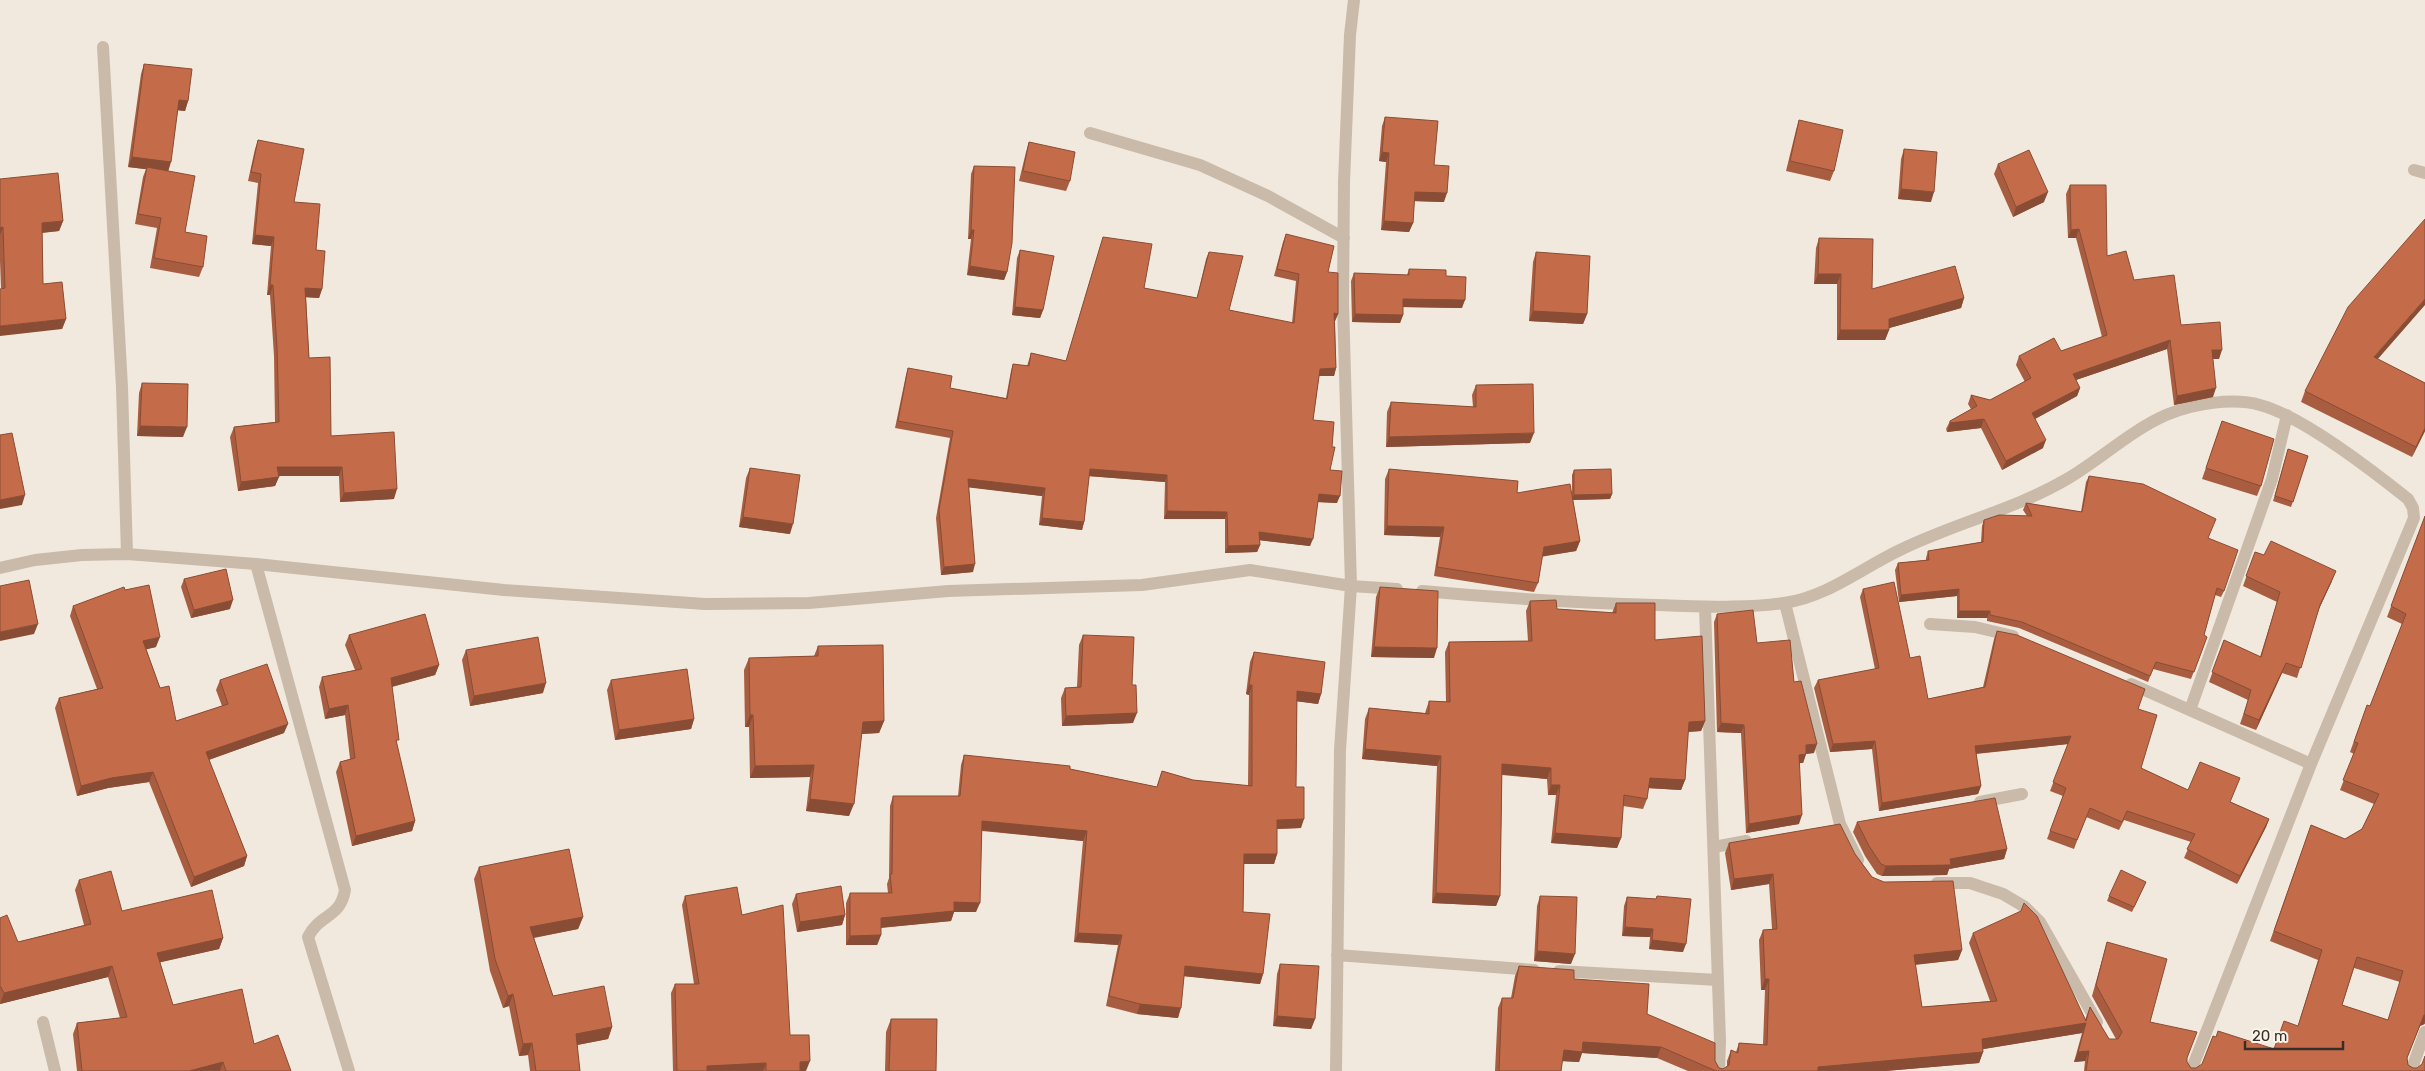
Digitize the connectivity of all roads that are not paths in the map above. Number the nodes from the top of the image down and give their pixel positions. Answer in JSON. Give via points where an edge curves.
{"nodes":[{"id":1,"x":1354,"y":0,"type":"edge"},
{"id":2,"x":103,"y":47,"type":"dead end"},
{"id":3,"x":1090,"y":133,"type":"dead end"},
{"id":4,"x":1344,"y":238,"type":"junction"},
{"id":5,"x":2287,"y":415,"type":"junction"},
{"id":6,"x":126,"y":554,"type":"junction"},
{"id":7,"x":256,"y":564,"type":"junction"},
{"id":8,"x":0,"y":568,"type":"edge"},
{"id":9,"x":1351,"y":586,"type":"junction"},
{"id":10,"x":1785,"y":603,"type":"junction"},
{"id":11,"x":1704,"y":606,"type":"junction"},
{"id":12,"x":1930,"y":624,"type":"dead end"},
{"id":13,"x":2025,"y":640,"type":"edge"},
{"id":14,"x":2116,"y":677,"type":"edge"},
{"id":15,"x":2190,"y":710,"type":"junction"},
{"id":16,"x":2311,"y":764,"type":"junction"},
{"id":17,"x":2022,"y":794,"type":"dead end"},
{"id":18,"x":1969,"y":804,"type":"edge"},
{"id":19,"x":1762,"y":838,"type":"edge"},
{"id":20,"x":1714,"y":846,"type":"junction"},
{"id":21,"x":1868,"y":873,"type":"edge"},
{"id":22,"x":1920,"y":884,"type":"edge"},
{"id":23,"x":1337,"y":955,"type":"junction"},
{"id":24,"x":1718,"y":980,"type":"junction"},
{"id":25,"x":43,"y":1022,"type":"dead end"},
{"id":26,"x":2425,"y":1032,"type":"edge"},
{"id":27,"x":2106,"y":1036,"type":"edge"},
{"id":28,"x":55,"y":1071,"type":"edge"},
{"id":29,"x":349,"y":1071,"type":"edge"},
{"id":30,"x":1336,"y":1071,"type":"edge"},
{"id":31,"x":1719,"y":1071,"type":"edge"},
{"id":32,"x":2191,"y":1071,"type":"edge"},
{"id":33,"x":2411,"y":1071,"type":"edge"}],
"edges":[{"from":1,"to":4,"type":"street","via":[[1350,35]]},
{"from":2,"to":6,"type":"street","via":[[121,368]]},
{"from":3,"to":4,"type":"street","via":[[1200,165],[1268,196]]},
{"from":4,"to":9,"type":"street"},
{"from":5,"to":10,"type":"street","via":[[2260,404],[2235,401],[2168,414],[2038,494],[1926,538],[1840,583]]},
{"from":5,"to":15,"type":"street","via":[[2272,478]]},
{"from":5,"to":16,"type":"street","via":[[2408,499],[2414,518]]},
{"from":6,"to":7,"type":"street"},
{"from":6,"to":8,"type":"street","via":[[82,554]]},
{"from":7,"to":9,"type":"street","via":[[504,590],[705,604],[809,603],[948,591],[1142,585],[1250,570]]},
{"from":7,"to":29,"type":"street","via":[[344,890],[343,902],[335,913],[316,923],[308,937]]},
{"from":9,"to":11,"type":"street","via":[[1554,602]]},
{"from":9,"to":23,"type":"street","via":[[1340,750]]},
{"from":10,"to":11,"type":"street"},
{"from":10,"to":21,"type":"street","via":[[1840,824]]},
{"from":11,"to":20,"type":"street"},
{"from":12,"to":13,"type":"street","via":[[1975,627]]},
{"from":14,"to":15,"type":"street"},
{"from":15,"to":16,"type":"street"},
{"from":16,"to":32,"type":"street"},
{"from":17,"to":18,"type":"street"},
{"from":19,"to":20,"type":"street"},
{"from":20,"to":24,"type":"street"},
{"from":22,"to":27,"type":"street","via":[[1970,883],[2002,894],[2025,907],[2040,922]]},
{"from":23,"to":24,"type":"street"},
{"from":23,"to":30,"type":"street"},
{"from":24,"to":31,"type":"street"},
{"from":25,"to":28,"type":"street"},
{"from":26,"to":33,"type":"street"}]}
